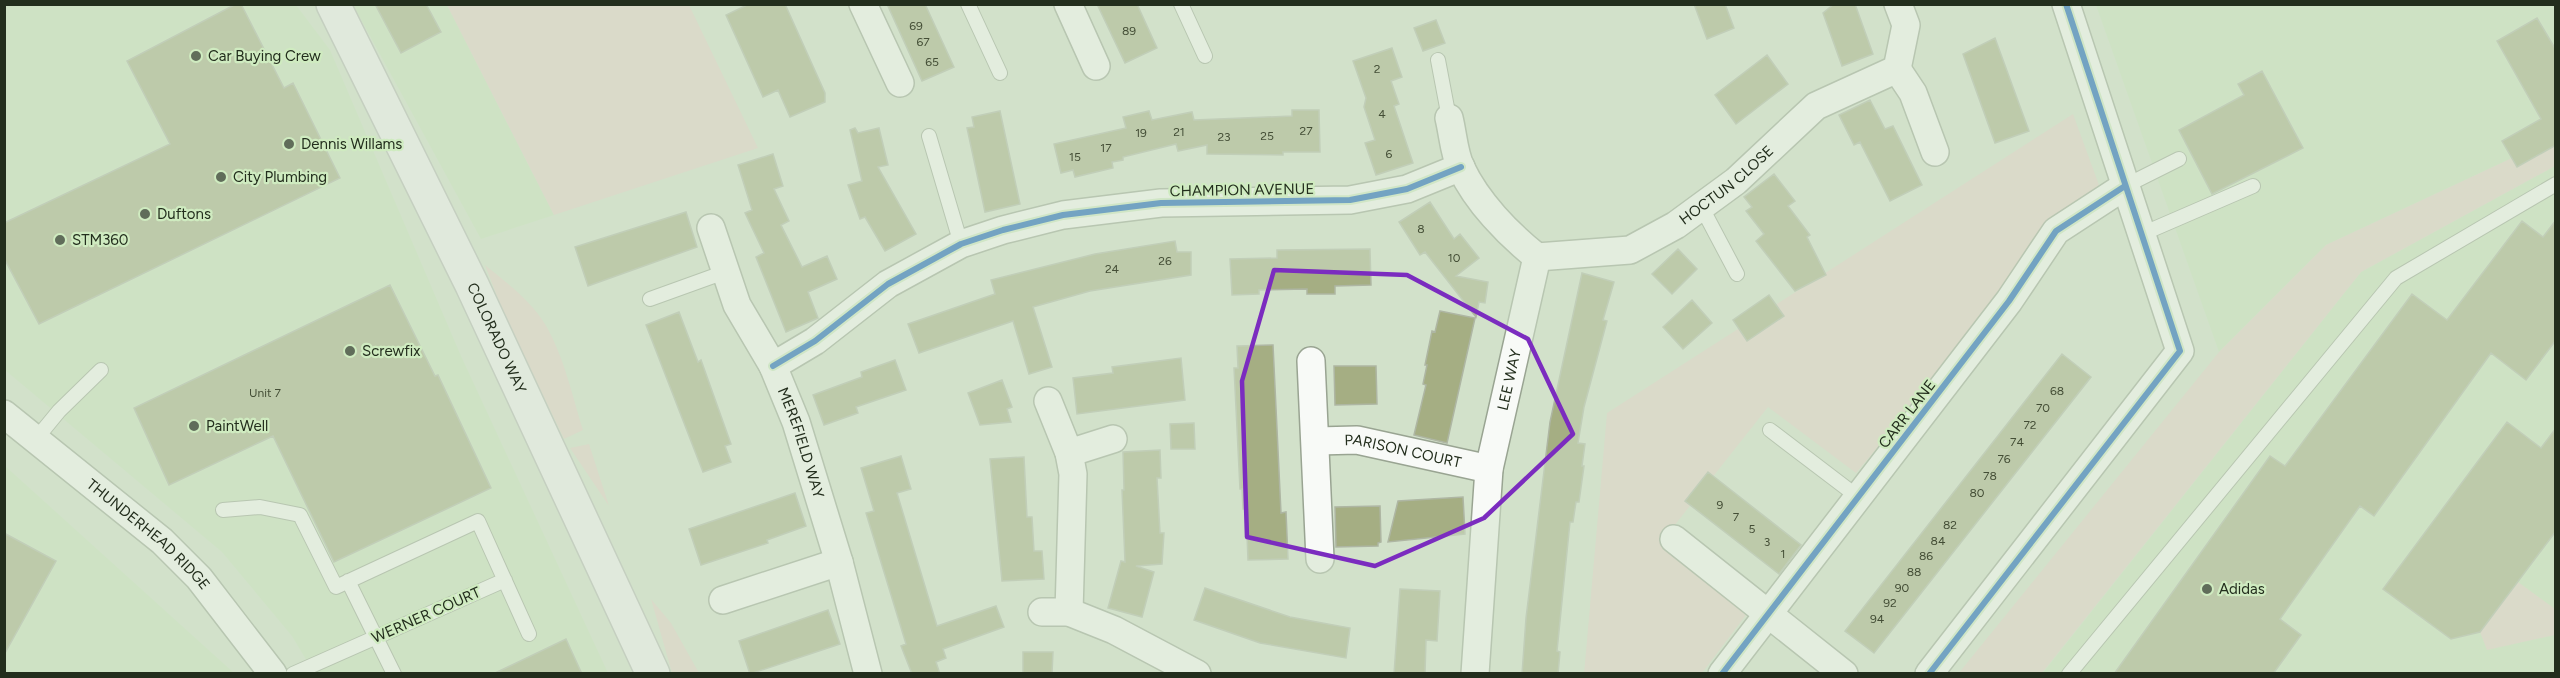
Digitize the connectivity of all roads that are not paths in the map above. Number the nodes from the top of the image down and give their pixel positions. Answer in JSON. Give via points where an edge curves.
{"nodes":[{"id":1,"x":333,"y":4,"type":"edge"},
{"id":2,"x":863,"y":4,"type":"edge"},
{"id":3,"x":968,"y":4,"type":"edge"},
{"id":4,"x":1068,"y":4,"type":"edge"},
{"id":5,"x":1181,"y":4,"type":"edge"},
{"id":6,"x":1898,"y":4,"type":"edge"},
{"id":7,"x":2066,"y":4,"type":"edge"},
{"id":8,"x":1205,"y":56,"type":"dead end"},
{"id":9,"x":1438,"y":60,"type":"dead end"},
{"id":10,"x":1096,"y":66,"type":"dead end"},
{"id":11,"x":1897,"y":69,"type":"junction"},
{"id":12,"x":1000,"y":73,"type":"dead end"},
{"id":13,"x":900,"y":83,"type":"dead end"},
{"id":14,"x":1449,"y":118,"type":"joint"},
{"id":15,"x":929,"y":136,"type":"dead end"},
{"id":16,"x":1935,"y":152,"type":"dead end"},
{"id":17,"x":2179,"y":159,"type":"dead end"},
{"id":18,"x":1461,"y":167,"type":"junction"},
{"id":19,"x":2556,"y":184,"type":"edge"},
{"id":20,"x":2125,"y":186,"type":"junction"},
{"id":21,"x":2253,"y":186,"type":"dead end"},
{"id":22,"x":1701,"y":206,"type":"junction"},
{"id":23,"x":711,"y":228,"type":"dead end"},
{"id":24,"x":2142,"y":234,"type":"junction"},
{"id":25,"x":961,"y":244,"type":"junction"},
{"id":26,"x":1537,"y":257,"type":"junction"},
{"id":27,"x":725,"y":272,"type":"junction"},
{"id":28,"x":1737,"y":274,"type":"dead end"},
{"id":29,"x":650,"y":299,"type":"dead end"},
{"id":30,"x":1311,"y":361,"type":"dead end"},
{"id":31,"x":773,"y":366,"type":"junction"},
{"id":32,"x":101,"y":370,"type":"dead end"},
{"id":33,"x":1048,"y":401,"type":"dead end"},
{"id":34,"x":4,"y":414,"type":"edge"},
{"id":35,"x":1770,"y":430,"type":"dead end"},
{"id":36,"x":36,"y":439,"type":"junction"},
{"id":37,"x":1113,"y":439,"type":"dead end"},
{"id":38,"x":1317,"y":441,"type":"junction"},
{"id":39,"x":1069,"y":453,"type":"junction"},
{"id":40,"x":1489,"y":469,"type":"junction"},
{"id":41,"x":1858,"y":497,"type":"junction"},
{"id":42,"x":223,"y":510,"type":"dead end"},
{"id":43,"x":1674,"y":539,"type":"dead end"},
{"id":44,"x":1320,"y":558,"type":"dead end"},
{"id":45,"x":839,"y":562,"type":"junction"},
{"id":46,"x":505,"y":580,"type":"junction"},
{"id":47,"x":348,"y":581,"type":"junction"},
{"id":48,"x":723,"y":600,"type":"dead end"},
{"id":49,"x":1042,"y":612,"type":"dead end"},
{"id":50,"x":1070,"y":612,"type":"junction"},
{"id":51,"x":1767,"y":614,"type":"junction"},
{"id":52,"x":529,"y":634,"type":"dead end"},
{"id":53,"x":376,"y":638,"type":"junction"},
{"id":54,"x":273,"y":674,"type":"edge"},
{"id":55,"x":293,"y":674,"type":"edge"},
{"id":56,"x":394,"y":674,"type":"edge"},
{"id":57,"x":653,"y":674,"type":"edge"},
{"id":58,"x":868,"y":674,"type":"edge"},
{"id":59,"x":1197,"y":674,"type":"edge"},
{"id":60,"x":1474,"y":674,"type":"edge"},
{"id":61,"x":1722,"y":674,"type":"edge"},
{"id":62,"x":1844,"y":674,"type":"edge"},
{"id":63,"x":1929,"y":674,"type":"edge"},
{"id":64,"x":2069,"y":674,"type":"edge"}],
"edges":[{"from":1,"to":57,"type":"main road","name":"COLORADO WAY","via":[[472,285]]},
{"from":2,"to":13,"type":"street"},
{"from":3,"to":12,"type":"lane"},
{"from":4,"to":10,"type":"street"},
{"from":5,"to":8,"type":"lane"},
{"from":6,"to":11,"type":"street","via":[[1906,25]]},
{"from":7,"to":20,"type":"street"},
{"from":9,"to":14,"type":"lane"},
{"from":11,"to":16,"type":"street","via":[[1913,93]]},
{"from":11,"to":22,"type":"street","name":"HOCTUN CLOSE","via":[[1816,106],[1736,182]]},
{"from":14,"to":18,"type":"street"},
{"from":15,"to":25,"type":"lane"},
{"from":17,"to":20,"type":"lane"},
{"from":18,"to":25,"type":"street","name":"CHAMPION AVENUE","via":[[1407,189],[1350,200],[1161,203],[1063,215]]},
{"from":18,"to":26,"type":"street","via":[[1514,239]]},
{"from":19,"to":64,"type":"lane","via":[[2396,278]]},
{"from":20,"to":24,"type":"street"},
{"from":20,"to":41,"type":"street","name":"CARR LANE","via":[[2056,231],[2009,301]]},
{"from":21,"to":24,"type":"lane"},
{"from":22,"to":26,"type":"street","name":"HOCTUN CLOSE","via":[[1630,250]]},
{"from":22,"to":28,"type":"lane"},
{"from":23,"to":27,"type":"street","name":"MEREFIELD WAY"},
{"from":24,"to":63,"type":"street","via":[[2180,351]]},
{"from":25,"to":31,"type":"street","name":"CHAMPION AVENUE","via":[[888,284],[814,341]]},
{"from":26,"to":40,"type":"street","name":"LEE WAY"},
{"from":27,"to":29,"type":"lane"},
{"from":27,"to":31,"type":"street","name":"MEREFIELD WAY","via":[[737,305]]},
{"from":30,"to":38,"type":"street"},
{"from":31,"to":45,"type":"street","name":"MEREFIELD WAY","via":[[796,422]]},
{"from":32,"to":36,"type":"lane"},
{"from":33,"to":39,"type":"street"},
{"from":34,"to":36,"type":"street","name":"THUNDERHEAD RIDGE"},
{"from":35,"to":41,"type":"lane"},
{"from":36,"to":54,"type":"street","name":"THUNDERHEAD RIDGE","via":[[162,541],[199,578]]},
{"from":37,"to":39,"type":"street"},
{"from":38,"to":40,"type":"street","name":"PARISON COURT","via":[[1357,440]]},
{"from":38,"to":44,"type":"street"},
{"from":39,"to":50,"type":"street","via":[[1073,474]]},
{"from":40,"to":60,"type":"street","name":"LEE WAY"},
{"from":41,"to":51,"type":"street","name":"CARR LANE"},
{"from":42,"to":47,"type":"lane","via":[[260,507],[300,515],[336,587]]},
{"from":43,"to":51,"type":"street"},
{"from":45,"to":48,"type":"street"},
{"from":45,"to":58,"type":"street","name":"MEREFIELD WAY"},
{"from":46,"to":47,"type":"lane","via":[[478,521]]},
{"from":46,"to":52,"type":"lane"},
{"from":46,"to":53,"type":"lane","name":"WERNER COURT"},
{"from":47,"to":53,"type":"lane"},
{"from":49,"to":50,"type":"street"},
{"from":50,"to":59,"type":"street","via":[[1114,630]]},
{"from":51,"to":61,"type":"street","name":"CARR LANE"},
{"from":51,"to":62,"type":"street"},
{"from":53,"to":55,"type":"lane","name":"WERNER COURT"},
{"from":53,"to":56,"type":"lane"}]}
